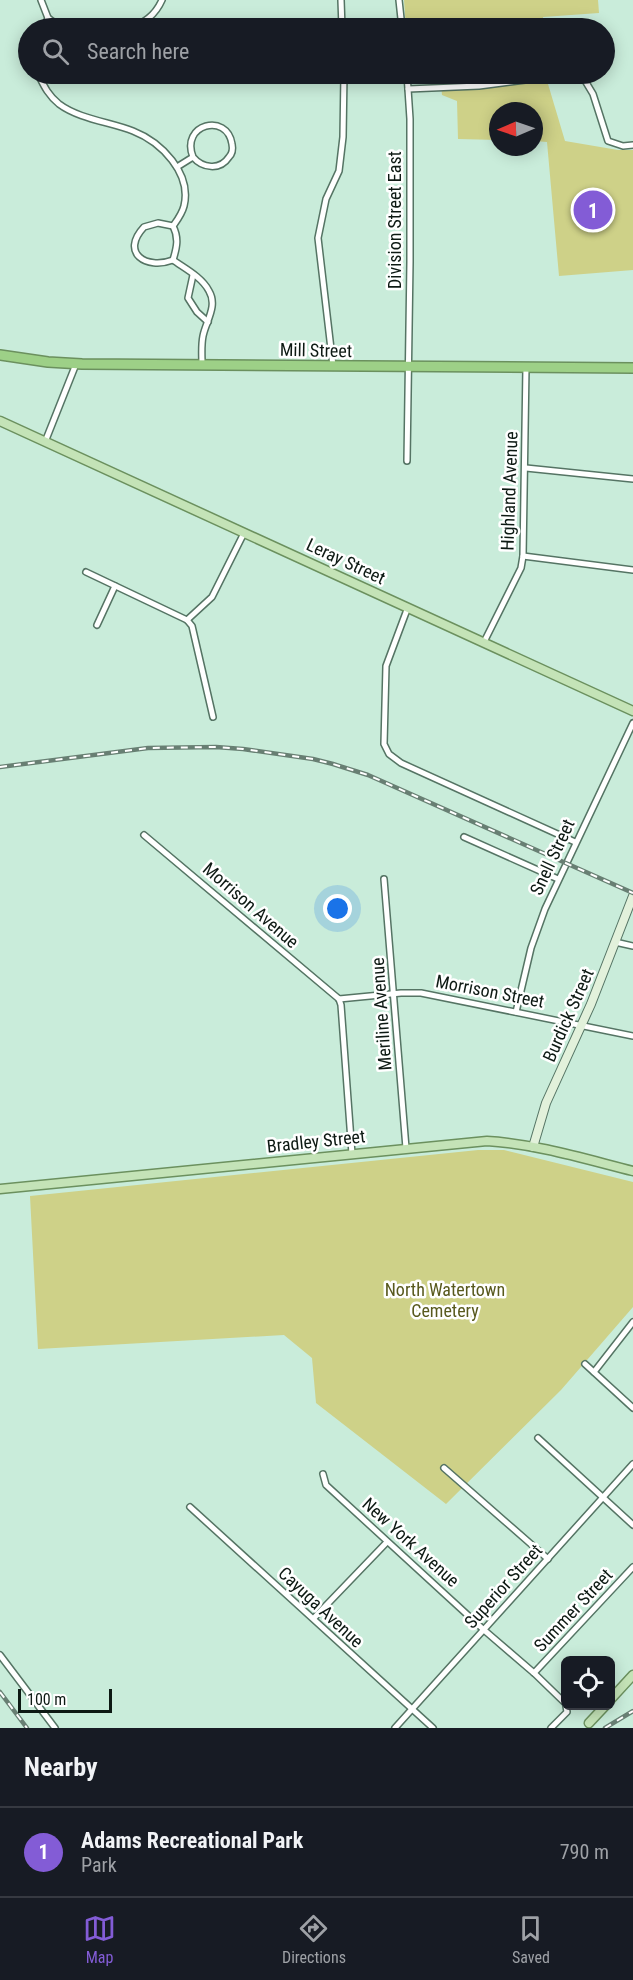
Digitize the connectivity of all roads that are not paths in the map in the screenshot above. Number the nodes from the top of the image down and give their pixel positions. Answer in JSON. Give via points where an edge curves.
{"nodes":[{"id":1,"x":40,"y":0,"type":"edge"},
{"id":2,"x":162,"y":0,"type":"edge"},
{"id":3,"x":341,"y":0,"type":"edge"},
{"id":4,"x":399,"y":0,"type":"edge"},
{"id":5,"x":48,"y":18,"type":"edge"},
{"id":6,"x":150,"y":18,"type":"edge"},
{"id":7,"x":342,"y":18,"type":"edge"},
{"id":8,"x":401,"y":18,"type":"edge"},
{"id":9,"x":43,"y":84,"type":"edge"},
{"id":10,"x":344,"y":84,"type":"edge"},
{"id":11,"x":408,"y":84,"type":"edge"},
{"id":12,"x":492,"y":84,"type":"edge"},
{"id":13,"x":586,"y":84,"type":"edge"},
{"id":14,"x":408,"y":89,"type":"junction"},
{"id":15,"x":633,"y":146,"type":"edge"},
{"id":16,"x":193,"y":157,"type":"junction"},
{"id":17,"x":177,"y":167,"type":"junction"},
{"id":18,"x":173,"y":226,"type":"junction"},
{"id":19,"x":172,"y":260,"type":"junction"},
{"id":20,"x":193,"y":275,"type":"junction"},
{"id":21,"x":208,"y":322,"type":"junction"},
{"id":22,"x":0,"y":355,"type":"edge"},
{"id":23,"x":76,"y":364,"type":"junction"},
{"id":24,"x":202,"y":365,"type":"junction"},
{"id":25,"x":333,"y":366,"type":"junction"},
{"id":26,"x":408,"y":367,"type":"junction"},
{"id":27,"x":526,"y":367,"type":"junction"},
{"id":28,"x":633,"y":368,"type":"edge"},
{"id":29,"x":0,"y":421,"type":"edge"},
{"id":30,"x":45,"y":442,"type":"junction"},
{"id":31,"x":408,"y":462,"type":"dead end"},
{"id":32,"x":526,"y":468,"type":"junction"},
{"id":33,"x":633,"y":479,"type":"edge"},
{"id":34,"x":244,"y":532,"type":"junction"},
{"id":35,"x":523,"y":556,"type":"junction"},
{"id":36,"x":633,"y":570,"type":"edge"},
{"id":37,"x":86,"y":572,"type":"dead end"},
{"id":38,"x":115,"y":586,"type":"junction"},
{"id":39,"x":408,"y":607,"type":"junction"},
{"id":40,"x":187,"y":620,"type":"junction"},
{"id":41,"x":97,"y":625,"type":"dead end"},
{"id":42,"x":484,"y":642,"type":"junction"},
{"id":43,"x":633,"y":711,"type":"edge"},
{"id":44,"x":213,"y":717,"type":"dead end"},
{"id":45,"x":633,"y":723,"type":"edge"},
{"id":46,"x":144,"y":835,"type":"dead end"},
{"id":47,"x":464,"y":837,"type":"dead end"},
{"id":48,"x":575,"y":842,"type":"junction"},
{"id":49,"x":384,"y":879,"type":"dead end"},
{"id":50,"x":558,"y":879,"type":"junction"},
{"id":51,"x":633,"y":896,"type":"edge"},
{"id":52,"x":615,"y":942,"type":"junction"},
{"id":53,"x":633,"y":946,"type":"edge"},
{"id":54,"x":394,"y":994,"type":"junction"},
{"id":55,"x":339,"y":999,"type":"junction"},
{"id":56,"x":516,"y":1012,"type":"junction"},
{"id":57,"x":582,"y":1026,"type":"junction"},
{"id":58,"x":633,"y":1036,"type":"edge"},
{"id":59,"x":533,"y":1147,"type":"junction"},
{"id":60,"x":406,"y":1148,"type":"junction"},
{"id":61,"x":352,"y":1154,"type":"junction"},
{"id":62,"x":633,"y":1171,"type":"edge"},
{"id":63,"x":0,"y":1189,"type":"edge"},
{"id":64,"x":633,"y":1322,"type":"edge"},
{"id":65,"x":585,"y":1364,"type":"dead end"},
{"id":66,"x":594,"y":1372,"type":"junction"},
{"id":67,"x":633,"y":1408,"type":"edge"},
{"id":68,"x":538,"y":1438,"type":"dead end"},
{"id":69,"x":633,"y":1464,"type":"edge"},
{"id":70,"x":444,"y":1468,"type":"dead end"},
{"id":71,"x":323,"y":1474,"type":"dead end"},
{"id":72,"x":604,"y":1498,"type":"junction"},
{"id":73,"x":190,"y":1507,"type":"dead end"},
{"id":74,"x":633,"y":1525,"type":"edge"},
{"id":75,"x":387,"y":1542,"type":"junction"},
{"id":76,"x":548,"y":1559,"type":"junction"},
{"id":77,"x":633,"y":1567,"type":"edge"},
{"id":78,"x":314,"y":1618,"type":"junction"},
{"id":79,"x":484,"y":1630,"type":"junction"},
{"id":80,"x":0,"y":1655,"type":"edge"},
{"id":81,"x":534,"y":1673,"type":"junction"},
{"id":82,"x":633,"y":1675,"type":"edge"},
{"id":83,"x":615,"y":1695,"type":"edge"},
{"id":84,"x":561,"y":1700,"type":"edge"},
{"id":85,"x":412,"y":1710,"type":"junction"},
{"id":86,"x":566,"y":1710,"type":"edge"},
{"id":87,"x":601,"y":1710,"type":"edge"},
{"id":88,"x":589,"y":1723,"type":"dead end"},
{"id":89,"x":55,"y":1728,"type":"edge"},
{"id":90,"x":395,"y":1728,"type":"edge"},
{"id":91,"x":432,"y":1728,"type":"edge"},
{"id":92,"x":551,"y":1728,"type":"edge"}],
"edges":[{"from":1,"to":5,"type":"street"},
{"from":2,"to":6,"type":"street"},
{"from":3,"to":7,"type":"street"},
{"from":4,"to":8,"type":"street"},
{"from":9,"to":17,"type":"street","via":[[61,105],[134,131],[160,147]]},
{"from":10,"to":25,"type":"street","via":[[339,171],[326,199],[318,238]]},
{"from":11,"to":14,"type":"street","name":"Division Street East"},
{"from":12,"to":14,"type":"street"},
{"from":13,"to":15,"type":"street","via":[[608,141]]},
{"from":14,"to":26,"type":"street","name":"Division Street East"},
{"from":16,"to":16,"type":"street","via":[[190,144],[198,130],[213,125],[228,132],[232,149],[225,163],[211,167]]},
{"from":16,"to":17,"type":"street"},
{"from":17,"to":18,"type":"street","via":[[185,203]]},
{"from":18,"to":19,"type":"street","via":[[177,244]]},
{"from":18,"to":19,"type":"street","via":[[158,223],[144,227],[134,248],[137,256],[152,263]]},
{"from":19,"to":20,"type":"street"},
{"from":20,"to":21,"type":"street","via":[[209,291],[212,312]]},
{"from":20,"to":21,"type":"street","via":[[188,298]]},
{"from":21,"to":24,"type":"street","via":[[201,347]]},
{"from":22,"to":23,"type":"highway","name":"Mill Street"},
{"from":23,"to":24,"type":"highway","name":"Mill Street"},
{"from":23,"to":30,"type":"street"},
{"from":24,"to":25,"type":"highway","name":"Mill Street"},
{"from":25,"to":26,"type":"highway","name":"Mill Street"},
{"from":26,"to":27,"type":"highway","name":"Mill Street"},
{"from":26,"to":31,"type":"street","name":"Division Street East"},
{"from":27,"to":28,"type":"highway","name":"Mill Street"},
{"from":27,"to":32,"type":"street","name":"Highland Avenue"},
{"from":29,"to":30,"type":"main road","name":"Leray Street"},
{"from":30,"to":34,"type":"main road","name":"Leray Street"},
{"from":32,"to":33,"type":"street"},
{"from":32,"to":35,"type":"street","name":"Highland Avenue"},
{"from":34,"to":39,"type":"main road","name":"Leray Street"},
{"from":34,"to":40,"type":"street","via":[[212,597]]},
{"from":35,"to":36,"type":"street"},
{"from":35,"to":42,"type":"street","name":"Highland Avenue"},
{"from":37,"to":38,"type":"street"},
{"from":38,"to":40,"type":"street"},
{"from":38,"to":41,"type":"street"},
{"from":39,"to":42,"type":"main road","name":"Leray Street"},
{"from":39,"to":48,"type":"street","via":[[386,666],[384,744],[389,754],[401,763]]},
{"from":40,"to":44,"type":"street","via":[[192,626]]},
{"from":42,"to":43,"type":"main road","name":"Leray Street"},
{"from":45,"to":48,"type":"street","name":"Snell Street"},
{"from":46,"to":55,"type":"street","name":"Morrison Avenue"},
{"from":47,"to":50,"type":"street"},
{"from":48,"to":50,"type":"street","name":"Snell Street"},
{"from":49,"to":54,"type":"street","name":"Meriline Avenue"},
{"from":50,"to":56,"type":"street","name":"Snell Street","via":[[531,948]]},
{"from":51,"to":52,"type":"street","name":"Burdick Street"},
{"from":52,"to":53,"type":"street"},
{"from":52,"to":57,"type":"street","name":"Burdick Street"},
{"from":54,"to":55,"type":"street","name":"Morrison Street"},
{"from":54,"to":56,"type":"street","name":"Morrison Street","via":[[421,993]]},
{"from":54,"to":60,"type":"street","name":"Meriline Avenue"},
{"from":55,"to":61,"type":"street"},
{"from":56,"to":57,"type":"street","name":"Morrison Street"},
{"from":57,"to":58,"type":"street","name":"Morrison Street"},
{"from":57,"to":59,"type":"street","name":"Burdick Street","via":[[546,1103]]},
{"from":59,"to":60,"type":"main road","name":"Bradley Street","via":[[487,1141]]},
{"from":59,"to":62,"type":"main road","name":"Bradley Street"},
{"from":60,"to":61,"type":"main road","name":"Bradley Street"},
{"from":61,"to":63,"type":"main road","name":"Bradley Street"},
{"from":64,"to":66,"type":"street"},
{"from":65,"to":66,"type":"street"},
{"from":66,"to":67,"type":"street"},
{"from":68,"to":72,"type":"street"},
{"from":69,"to":72,"type":"street","name":"Superior Street"},
{"from":70,"to":76,"type":"street"},
{"from":71,"to":75,"type":"street","name":"New York Avenue","via":[[326,1485]]},
{"from":72,"to":74,"type":"street"},
{"from":72,"to":76,"type":"street","name":"Superior Street"},
{"from":73,"to":78,"type":"street","name":"Cayuga Avenue"},
{"from":75,"to":78,"type":"street"},
{"from":75,"to":79,"type":"street","name":"New York Avenue"},
{"from":76,"to":79,"type":"street","name":"Superior Street"},
{"from":77,"to":81,"type":"street","name":"Summer Street"},
{"from":78,"to":85,"type":"street","name":"Cayuga Avenue"},
{"from":79,"to":81,"type":"street","name":"New York Avenue"},
{"from":79,"to":85,"type":"street","name":"Superior Street"},
{"from":80,"to":89,"type":"street"},
{"from":81,"to":84,"type":"street","name":"New York Avenue"},
{"from":82,"to":83,"type":"main road"},
{"from":85,"to":90,"type":"street","name":"Superior Street"},
{"from":85,"to":91,"type":"street","name":"Cayuga Avenue"},
{"from":86,"to":92,"type":"street"},
{"from":87,"to":88,"type":"main road"}]}
